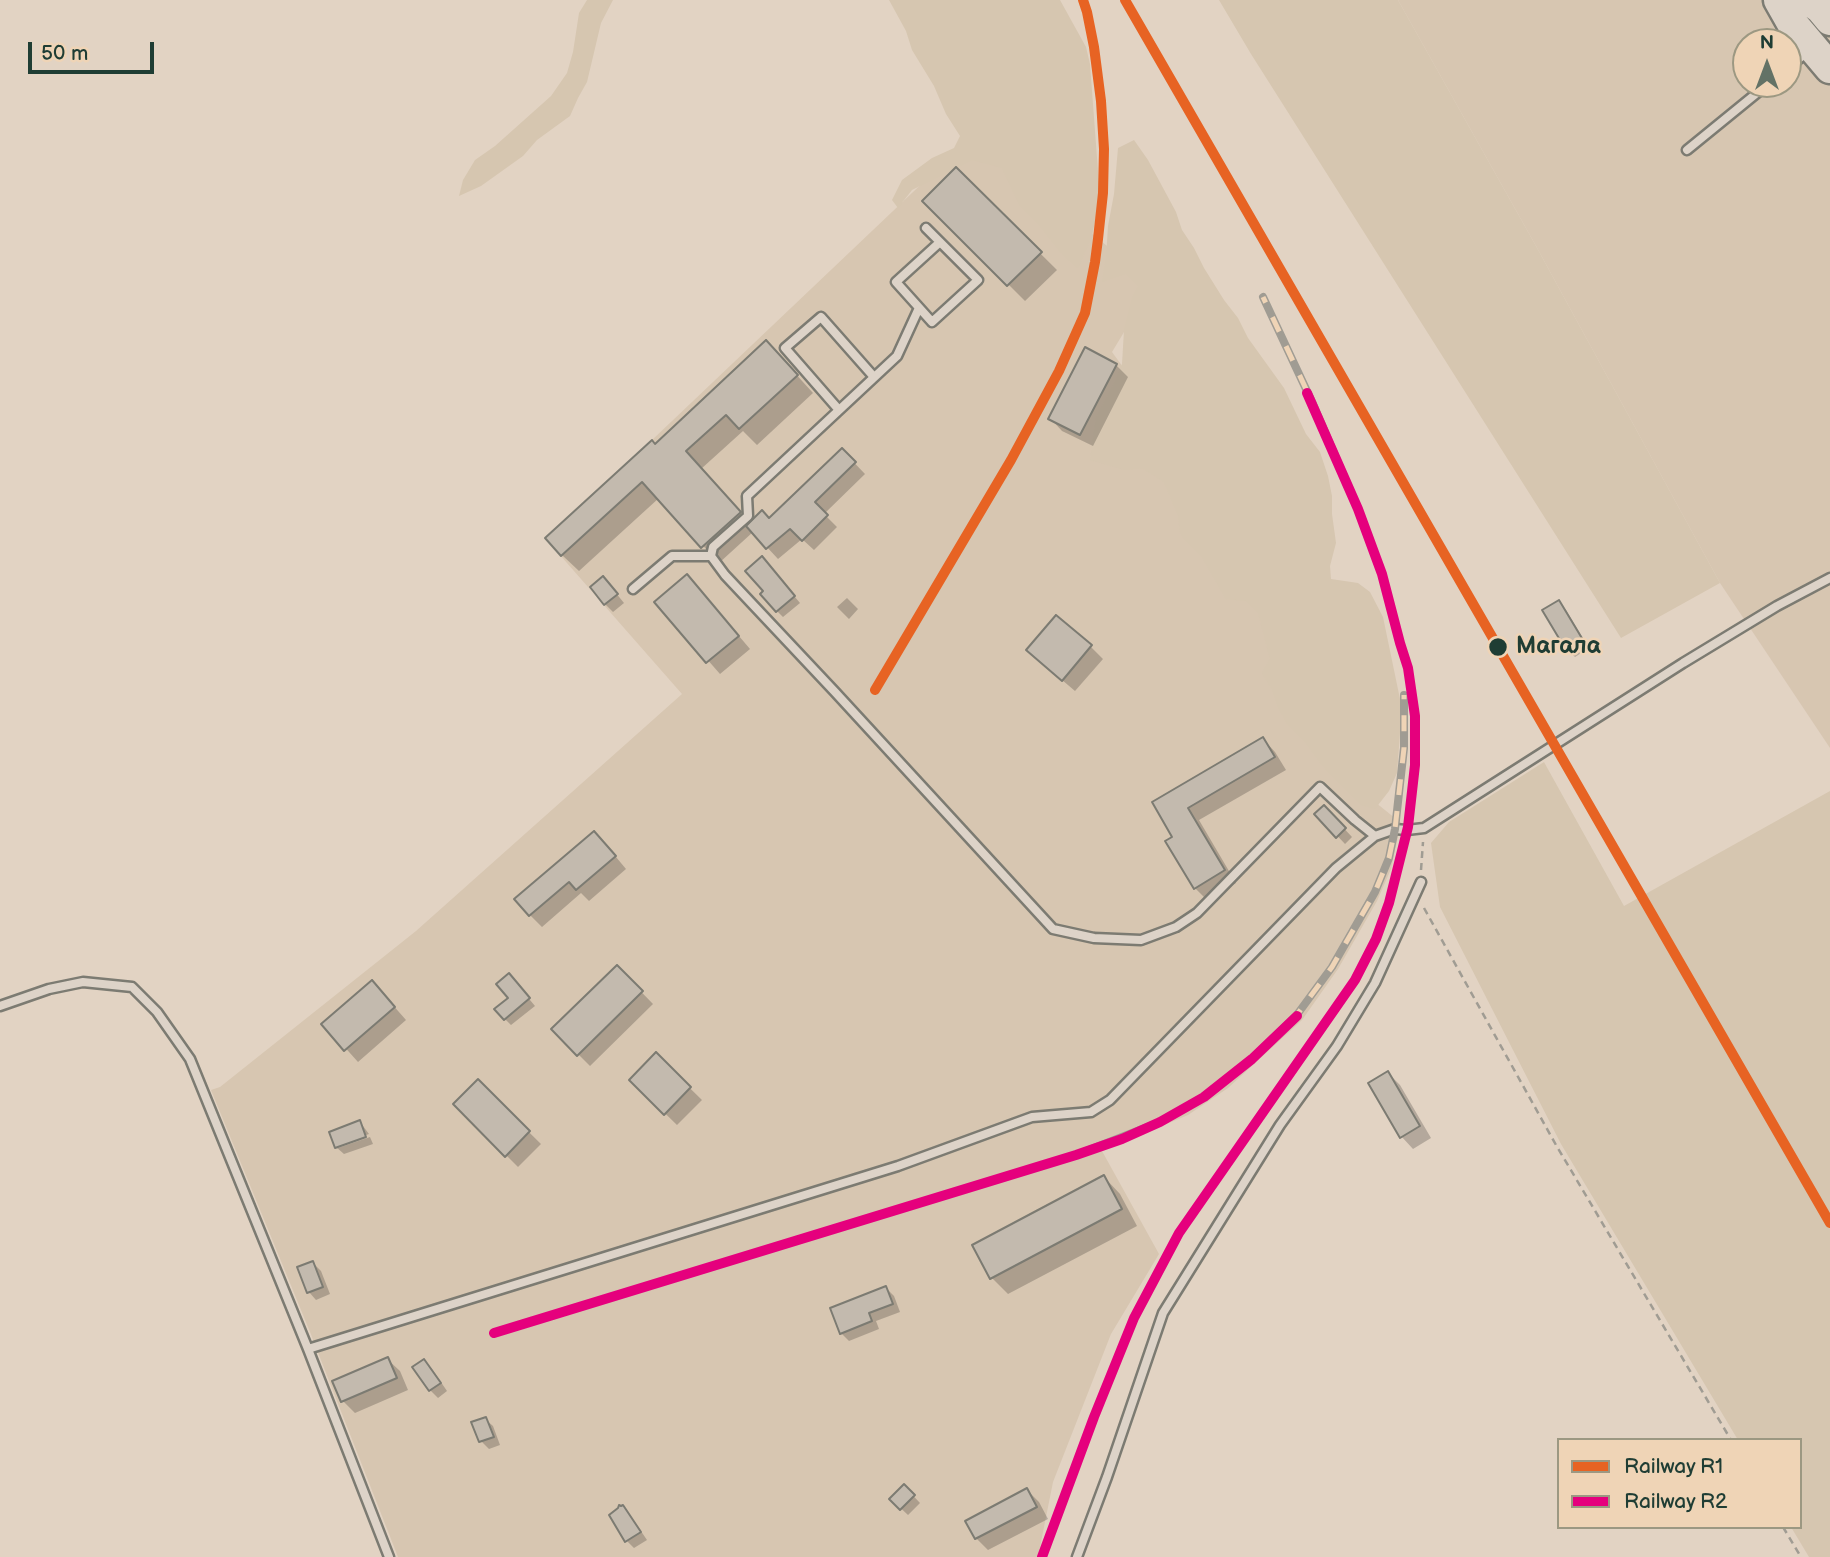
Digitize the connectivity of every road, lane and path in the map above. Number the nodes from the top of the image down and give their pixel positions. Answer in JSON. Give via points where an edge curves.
{"nodes":[{"id":1,"x":1779,"y":0,"type":"edge"},
{"id":2,"x":1809,"y":0,"type":"edge"},
{"id":3,"x":1830,"y":20,"type":"edge"},
{"id":4,"x":1822,"y":58,"type":"edge"},
{"id":5,"x":1802,"y":64,"type":"edge"},
{"id":6,"x":1751,"y":98,"type":"edge"},
{"id":7,"x":1687,"y":150,"type":"dead end"},
{"id":8,"x":926,"y":228,"type":"dead end"},
{"id":9,"x":940,"y":242,"type":"junction"},
{"id":10,"x":919,"y":308,"type":"junction"},
{"id":11,"x":874,"y":377,"type":"junction"},
{"id":12,"x":839,"y":410,"type":"junction"},
{"id":13,"x":711,"y":556,"type":"junction"},
{"id":14,"x":1830,"y":578,"type":"edge"},
{"id":15,"x":633,"y":589,"type":"dead end"},
{"id":16,"x":1424,"y":828,"type":"junction"},
{"id":17,"x":1375,"y":836,"type":"junction"},
{"id":18,"x":1421,"y":882,"type":"junction"},
{"id":19,"x":0,"y":1006,"type":"edge"},
{"id":20,"x":308,"y":1349,"type":"junction"},
{"id":21,"x":1730,"y":1438,"type":"edge"},
{"id":22,"x":1784,"y":1529,"type":"edge"},
{"id":23,"x":390,"y":1557,"type":"edge"},
{"id":24,"x":1077,"y":1557,"type":"edge"},
{"id":25,"x":1801,"y":1557,"type":"edge"}],
"edges":[{"from":1,"to":4,"type":"highway"},
{"from":2,"to":3,"type":"highway"},
{"from":4,"to":5,"type":"lane"},
{"from":6,"to":7,"type":"lane"},
{"from":8,"to":9,"type":"lane"},
{"from":9,"to":10,"type":"lane","via":[[896,282]]},
{"from":9,"to":10,"type":"lane","via":[[978,280],[932,322]]},
{"from":10,"to":11,"type":"lane","via":[[897,356]]},
{"from":11,"to":12,"type":"lane"},
{"from":11,"to":12,"type":"lane","via":[[821,317],[785,348]]},
{"from":12,"to":13,"type":"lane","via":[[747,496],[748,516],[712,547]]},
{"from":13,"to":15,"type":"lane","via":[[672,556]]},
{"from":13,"to":17,"type":"lane","via":[[1053,929],[1094,938],[1141,940],[1176,927],[1197,913],[1320,787]]},
{"from":14,"to":16,"type":"lane","via":[[1683,663]]},
{"from":16,"to":17,"type":"lane","via":[[1395,829]]},
{"from":16,"to":18,"type":"path"},
{"from":17,"to":20,"type":"lane","via":[[1336,868],[1110,1100],[1091,1112],[1032,1116],[898,1166]]},
{"from":18,"to":21,"type":"path","via":[[1424,908],[1549,1133]]},
{"from":18,"to":24,"type":"lane","via":[[1375,983],[1163,1313]]},
{"from":19,"to":20,"type":"lane","via":[[83,982],[132,987],[157,1012],[190,1059]]},
{"from":20,"to":23,"type":"lane"},
{"from":22,"to":25,"type":"path"}]}
